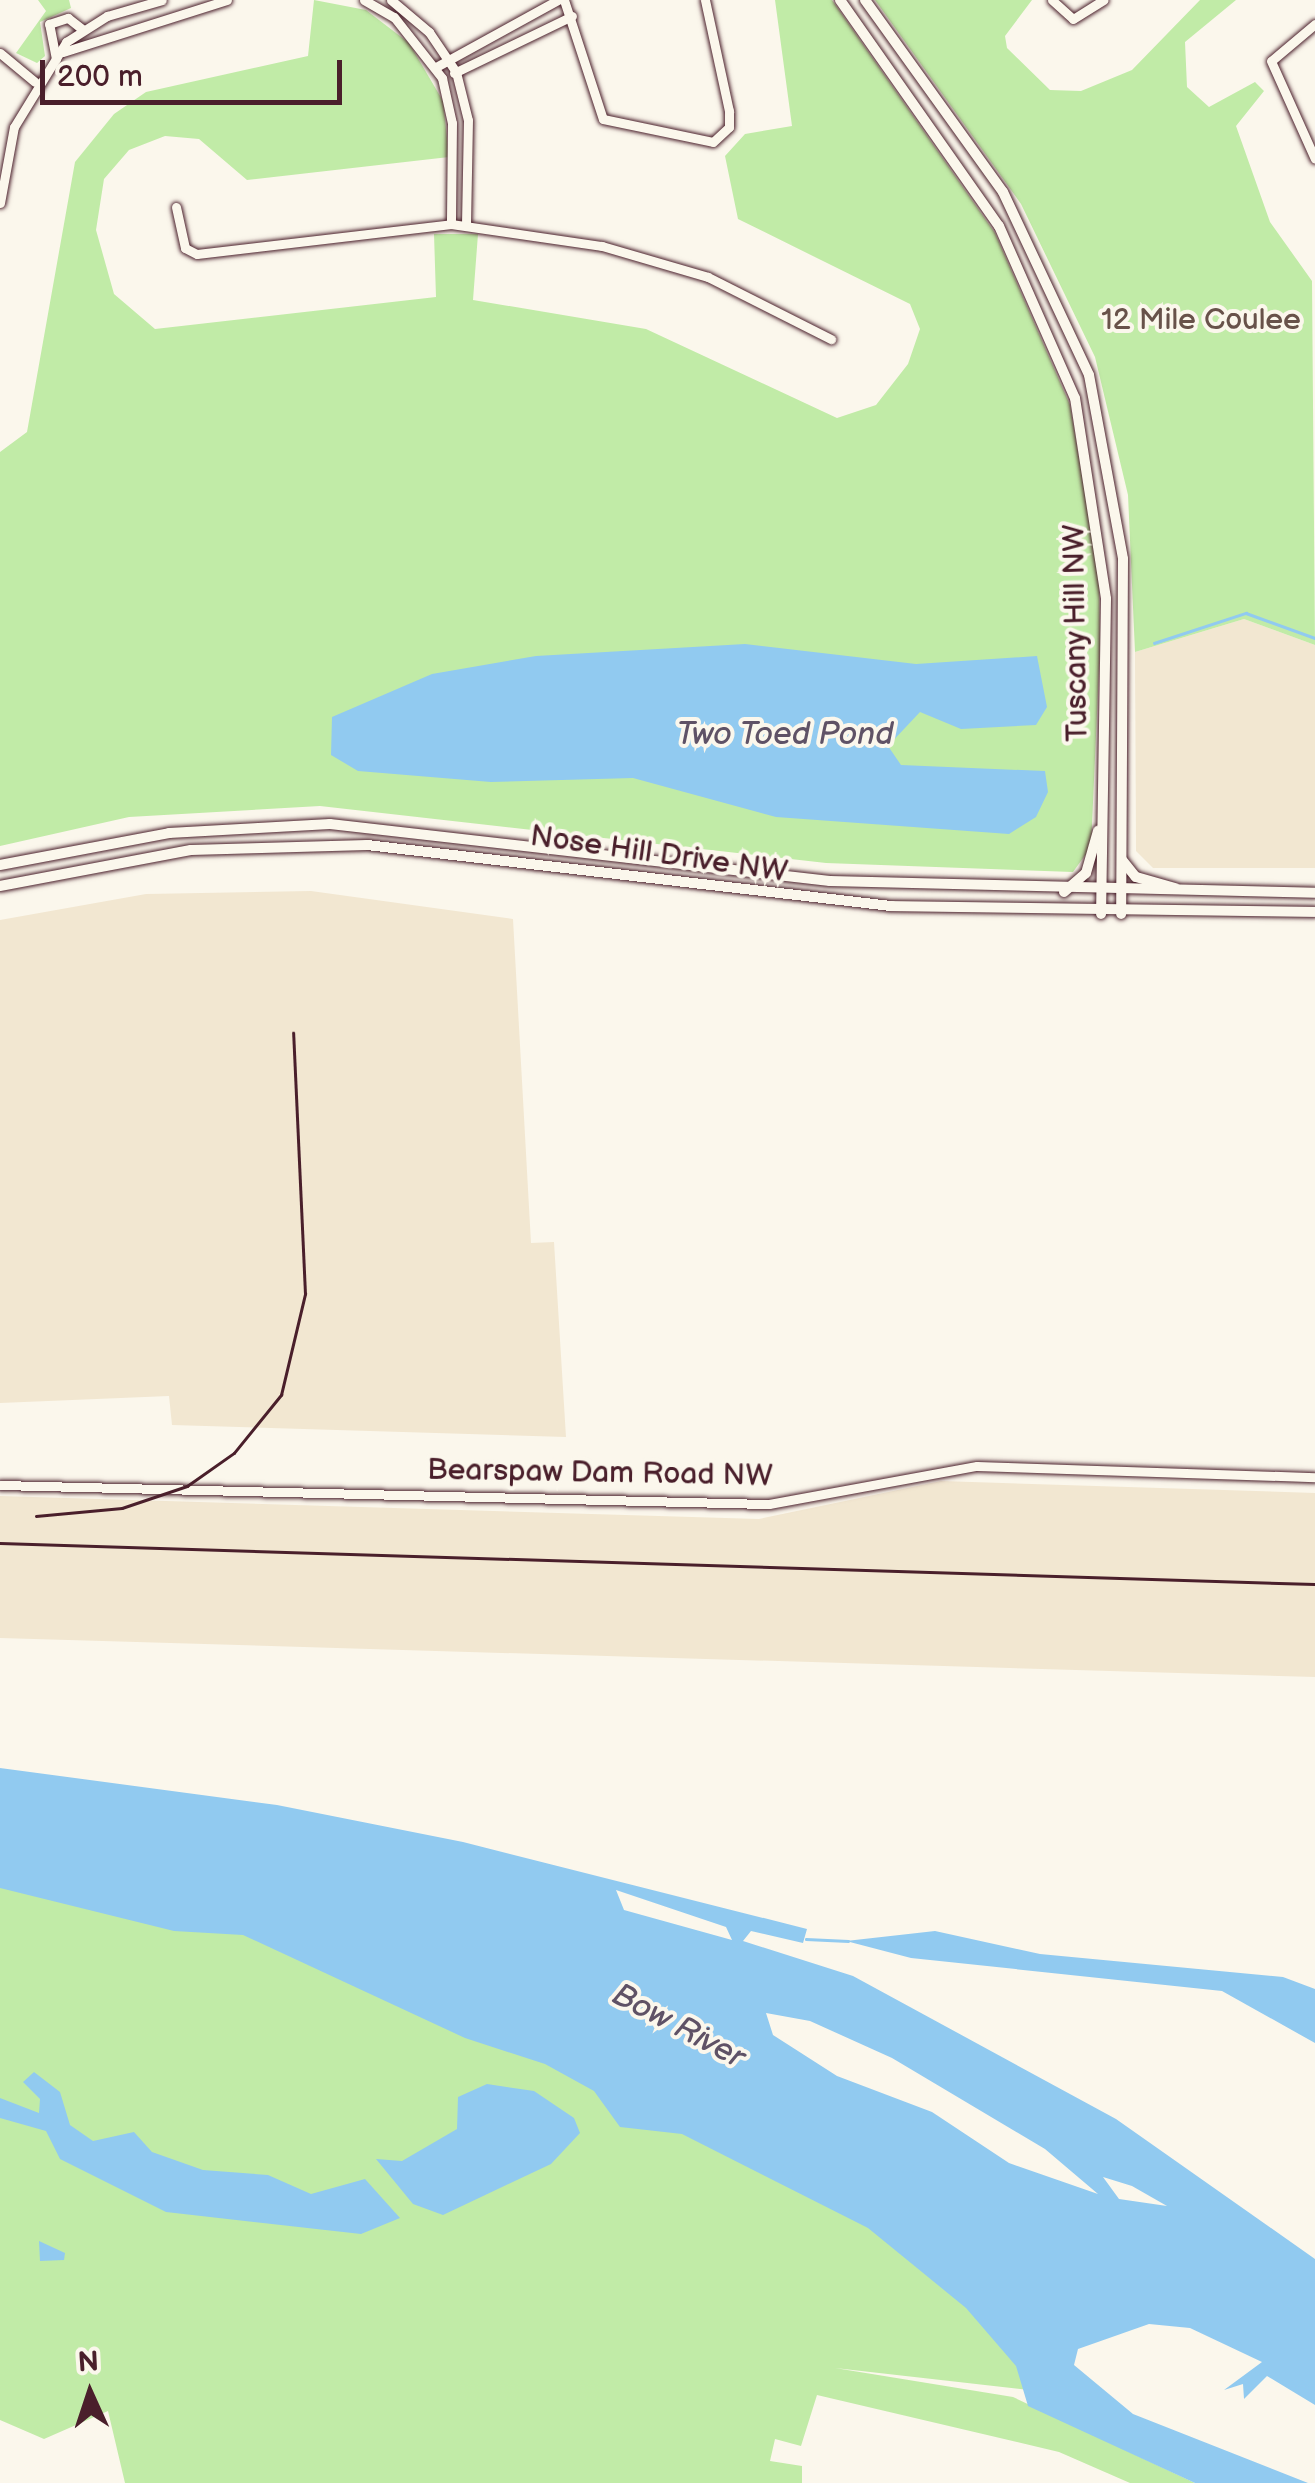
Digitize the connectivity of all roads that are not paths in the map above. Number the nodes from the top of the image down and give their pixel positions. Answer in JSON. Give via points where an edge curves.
{"nodes":[{"id":1,"x":162,"y":0,"type":"edge"},
{"id":2,"x":226,"y":0,"type":"edge"},
{"id":3,"x":364,"y":0,"type":"edge"},
{"id":4,"x":391,"y":0,"type":"edge"},
{"id":5,"x":561,"y":0,"type":"edge"},
{"id":6,"x":705,"y":0,"type":"edge"},
{"id":7,"x":840,"y":0,"type":"edge"},
{"id":8,"x":865,"y":0,"type":"edge"},
{"id":9,"x":1052,"y":0,"type":"edge"},
{"id":10,"x":1104,"y":0,"type":"edge"},
{"id":11,"x":136,"y":3,"type":"edge"},
{"id":12,"x":572,"y":16,"type":"junction"},
{"id":13,"x":142,"y":20,"type":"junction"},
{"id":14,"x":1315,"y":24,"type":"edge"},
{"id":15,"x":82,"y":29,"type":"junction"},
{"id":16,"x":0,"y":54,"type":"edge"},
{"id":17,"x":59,"y":56,"type":"junction"},
{"id":18,"x":451,"y":60,"type":"junction"},
{"id":19,"x":436,"y":67,"type":"junction"},
{"id":20,"x":456,"y":72,"type":"junction"},
{"id":21,"x":442,"y":78,"type":"junction"},
{"id":22,"x":35,"y":82,"type":"junction"},
{"id":23,"x":1315,"y":159,"type":"edge"},
{"id":24,"x":0,"y":203,"type":"edge"},
{"id":25,"x":176,"y":207,"type":"dead end"},
{"id":26,"x":458,"y":224,"type":"junction"},
{"id":27,"x":831,"y":339,"type":"dead end"},
{"id":28,"x":1103,"y":804,"type":"junction"},
{"id":29,"x":1122,"y":860,"type":"junction"},
{"id":30,"x":0,"y":865,"type":"edge"},
{"id":31,"x":0,"y":886,"type":"edge"},
{"id":32,"x":1064,"y":892,"type":"junction"},
{"id":33,"x":1102,"y":893,"type":"junction"},
{"id":34,"x":1122,"y":893,"type":"junction"},
{"id":35,"x":1315,"y":893,"type":"edge"},
{"id":36,"x":1230,"y":894,"type":"junction"},
{"id":37,"x":1315,"y":912,"type":"edge"},
{"id":38,"x":1101,"y":914,"type":"junction"},
{"id":39,"x":1121,"y":914,"type":"junction"},
{"id":40,"x":1315,"y":1477,"type":"edge"},
{"id":41,"x":0,"y":1485,"type":"edge"}],
"edges":[{"from":1,"to":11,"type":"street"},
{"from":2,"to":13,"type":"street"},
{"from":3,"to":19,"type":"street","via":[[394,17]]},
{"from":4,"to":18,"type":"street"},
{"from":5,"to":12,"type":"street"},
{"from":5,"to":18,"type":"street"},
{"from":6,"to":12,"type":"street","via":[[729,111],[729,127],[713,142],[604,119]]},
{"from":7,"to":28,"type":"street","name":"Tuscany Hill NW","via":[[999,226],[1066,369],[1102,537]]},
{"from":8,"to":29,"type":"street","name":"Tuscany Hill NW","via":[[1003,192],[1089,375],[1124,559]]},
{"from":9,"to":10,"type":"street","via":[[1072,19]]},
{"from":11,"to":13,"type":"street"},
{"from":11,"to":15,"type":"street"},
{"from":12,"to":20,"type":"street"},
{"from":13,"to":17,"type":"street"},
{"from":14,"to":23,"type":"street","via":[[1271,61]]},
{"from":15,"to":17,"type":"street"},
{"from":15,"to":17,"type":"street","via":[[68,18],[48,24]]},
{"from":16,"to":22,"type":"street"},
{"from":17,"to":22,"type":"street"},
{"from":18,"to":19,"type":"street"},
{"from":18,"to":20,"type":"street"},
{"from":19,"to":21,"type":"street"},
{"from":20,"to":21,"type":"street"},
{"from":20,"to":26,"type":"street","via":[[468,120]]},
{"from":21,"to":26,"type":"street","via":[[452,123]]},
{"from":22,"to":24,"type":"street","via":[[14,127]]},
{"from":25,"to":26,"type":"street","via":[[186,248],[198,254]]},
{"from":26,"to":27,"type":"street","via":[[671,265]]},
{"from":28,"to":32,"type":"street","via":[[1086,873]]},
{"from":28,"to":33,"type":"street","name":"Tuscany Hill NW"},
{"from":29,"to":34,"type":"street","name":"Tuscany Hill NW"},
{"from":29,"to":36,"type":"street","via":[[1150,884]]},
{"from":30,"to":32,"type":"street","name":"Nose Hill Drive NW","via":[[169,833],[330,824],[830,882]]},
{"from":31,"to":38,"type":"street","name":"Nose Hill Drive NW","via":[[192,850],[367,845],[830,901]]},
{"from":32,"to":33,"type":"street","name":"Nose Hill Drive NW"},
{"from":33,"to":34,"type":"street","name":"Nose Hill Drive NW"},
{"from":33,"to":38,"type":"street","name":"Tuscany Hill NW"},
{"from":34,"to":36,"type":"street","name":"Nose Hill Drive NW"},
{"from":34,"to":39,"type":"street","name":"Tuscany Hill NW"},
{"from":35,"to":36,"type":"street","name":"Nose Hill Drive NW"},
{"from":37,"to":39,"type":"street","name":"Nose Hill Drive NW"},
{"from":38,"to":39,"type":"street","name":"Nose Hill Drive NW"},
{"from":40,"to":41,"type":"street","name":"Bearspaw Dam Road NW","via":[[977,1466],[769,1504]]}]}
